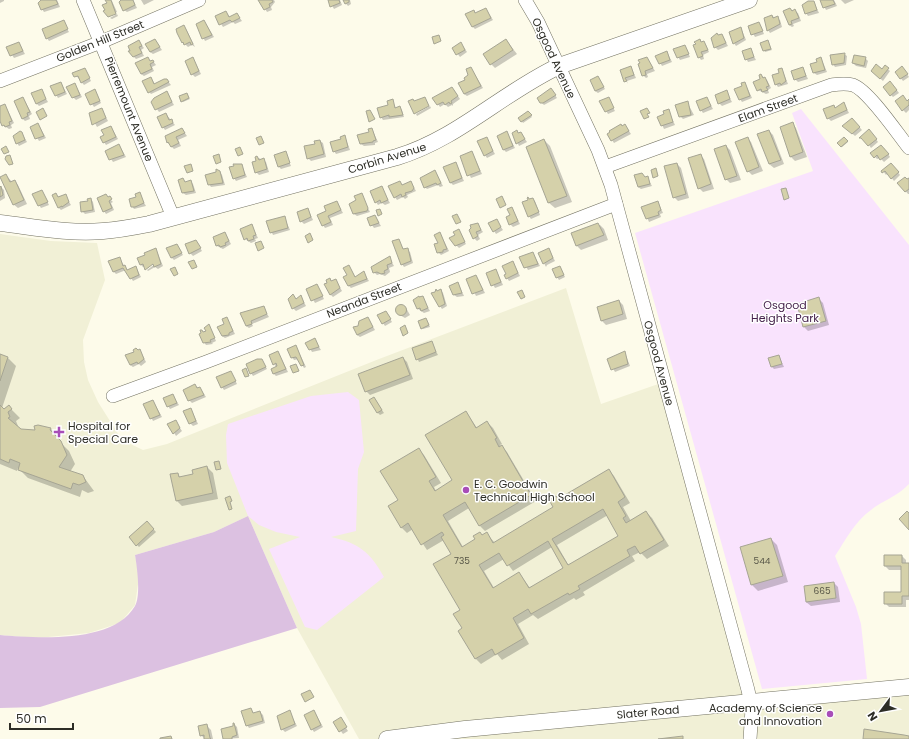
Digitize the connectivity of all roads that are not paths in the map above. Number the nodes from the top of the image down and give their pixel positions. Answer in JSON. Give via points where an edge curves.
{"nodes":[{"id":1,"x":84,"y":0,"type":"edge"},
{"id":2,"x":198,"y":0,"type":"edge"},
{"id":3,"x":525,"y":0,"type":"edge"},
{"id":4,"x":749,"y":0,"type":"edge"},
{"id":5,"x":101,"y":42,"type":"junction"},
{"id":6,"x":558,"y":66,"type":"junction"},
{"id":7,"x":0,"y":80,"type":"edge"},
{"id":8,"x":909,"y":148,"type":"edge"},
{"id":9,"x":605,"y":167,"type":"junction"},
{"id":10,"x":616,"y":204,"type":"junction"},
{"id":11,"x":173,"y":217,"type":"junction"},
{"id":12,"x":0,"y":222,"type":"edge"},
{"id":13,"x":113,"y":396,"type":"dead end"},
{"id":14,"x":909,"y":687,"type":"edge"},
{"id":15,"x":751,"y":702,"type":"junction"},
{"id":16,"x":387,"y":739,"type":"edge"},
{"id":17,"x":750,"y":739,"type":"edge"}],
"edges":[{"from":1,"to":5,"type":"street","name":"Pierremount Avenue"},
{"from":2,"to":5,"type":"street","name":"Golden Hill Street"},
{"from":3,"to":6,"type":"street","name":"Osgood Avenue"},
{"from":4,"to":6,"type":"main road","name":"Corbin Avenue"},
{"from":5,"to":7,"type":"street","name":"Golden Hill Street"},
{"from":5,"to":11,"type":"street","name":"Pierremount Avenue"},
{"from":6,"to":9,"type":"street","name":"Osgood Avenue"},
{"from":6,"to":11,"type":"main road","name":"Corbin Avenue","via":[[451,134],[422,148]]},
{"from":8,"to":9,"type":"street","name":"Elam Street","via":[[864,92],[843,83],[831,85]]},
{"from":9,"to":10,"type":"street","name":"Osgood Avenue"},
{"from":10,"to":13,"type":"street","name":"Neanda Street"},
{"from":10,"to":15,"type":"street","name":"Osgood Avenue"},
{"from":11,"to":12,"type":"main road","name":"Corbin Avenue","via":[[134,227],[96,232],[66,231]]},
{"from":14,"to":15,"type":"main road","name":"Slater Road"},
{"from":15,"to":16,"type":"main road","name":"Slater Road","via":[[465,729]]},
{"from":15,"to":17,"type":"street","name":"Osgood Avenue"}]}
